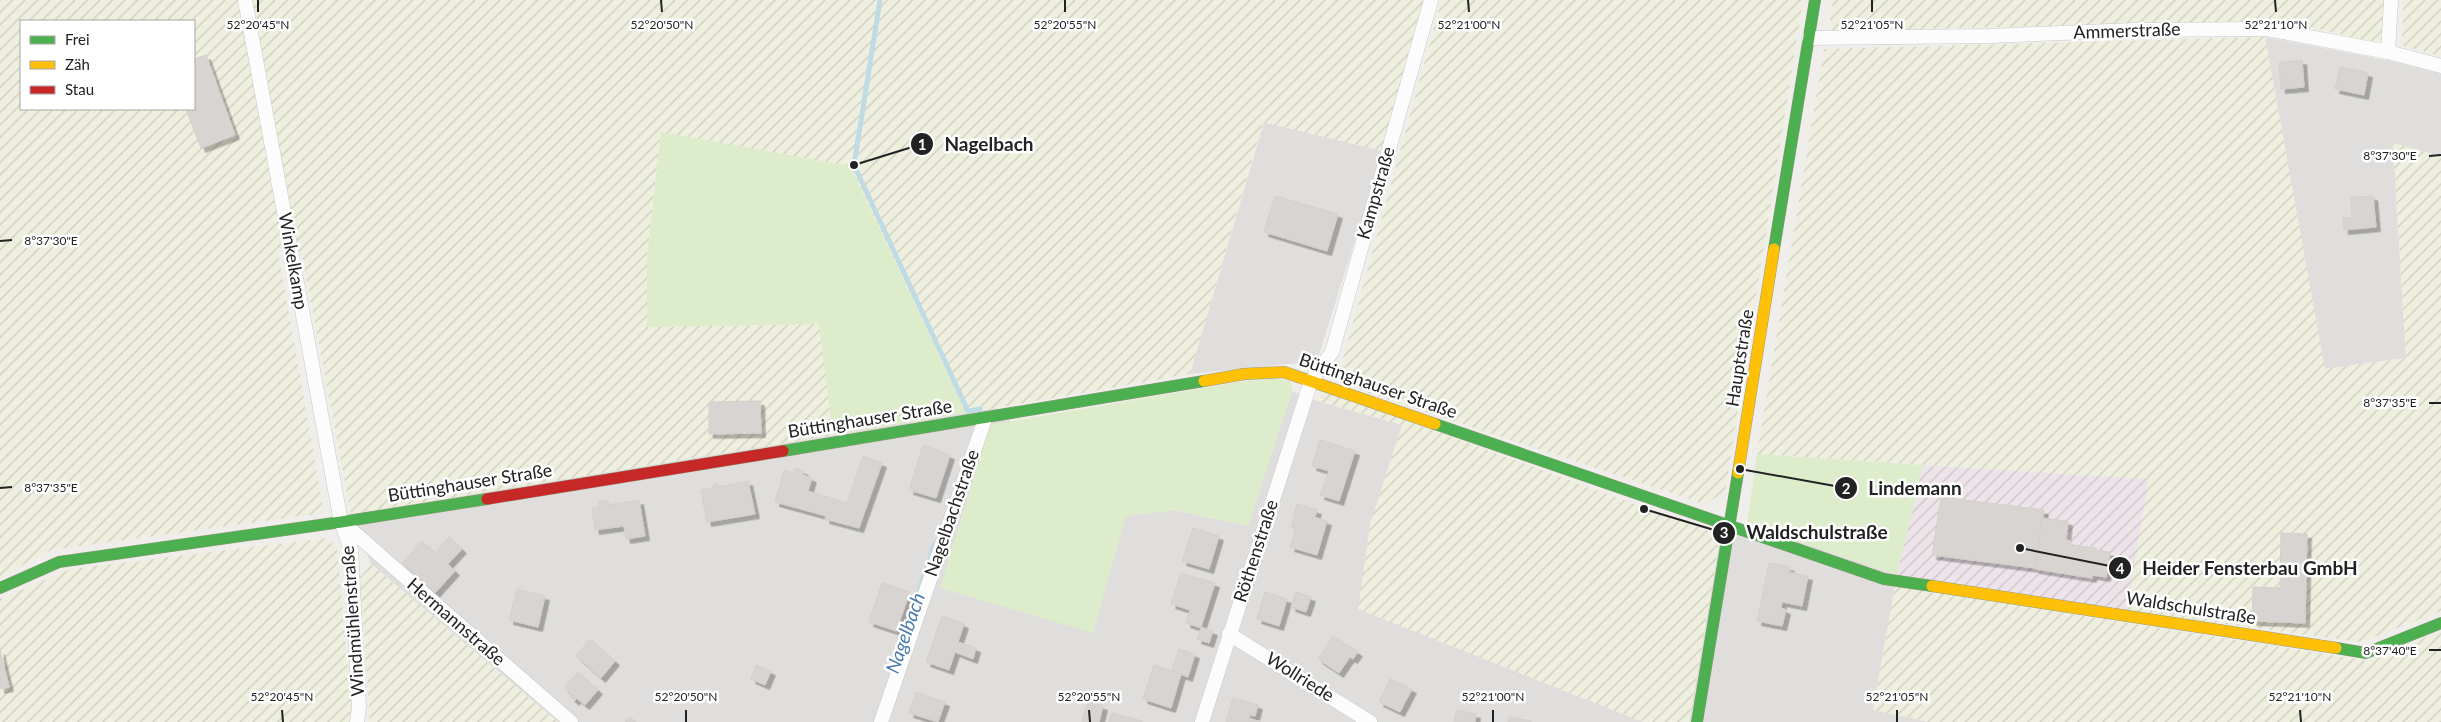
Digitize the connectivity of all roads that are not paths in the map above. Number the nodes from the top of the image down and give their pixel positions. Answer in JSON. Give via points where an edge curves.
{"nodes":[{"id":1,"x":245,"y":0,"type":"edge"},
{"id":2,"x":1430,"y":0,"type":"edge"},
{"id":3,"x":1815,"y":0,"type":"edge"},
{"id":4,"x":2391,"y":0,"type":"edge"},
{"id":5,"x":1809,"y":38,"type":"junction"},
{"id":6,"x":2388,"y":52,"type":"junction"},
{"id":7,"x":2441,"y":66,"type":"edge"},
{"id":8,"x":1311,"y":381,"type":"junction"},
{"id":9,"x":985,"y":419,"type":"junction"},
{"id":10,"x":341,"y":522,"type":"junction"},
{"id":11,"x":1731,"y":524,"type":"junction"},
{"id":12,"x":0,"y":588,"type":"edge"},
{"id":13,"x":2441,"y":623,"type":"edge"},
{"id":14,"x":1229,"y":634,"type":"junction"},
{"id":15,"x":357,"y":722,"type":"edge"},
{"id":16,"x":570,"y":722,"type":"edge"},
{"id":17,"x":881,"y":722,"type":"edge"},
{"id":18,"x":1202,"y":722,"type":"edge"},
{"id":19,"x":1370,"y":722,"type":"edge"},
{"id":20,"x":1697,"y":722,"type":"edge"}],
"edges":[{"from":1,"to":10,"type":"street","name":"Winkelkamp"},
{"from":2,"to":8,"type":"street","name":"Kampstraße","via":[[1332,352]]},
{"from":3,"to":5,"type":"street","name":"Hauptstraße"},
{"from":4,"to":6,"type":"street"},
{"from":5,"to":6,"type":"street","name":"Ammerstraße","via":[[2267,29]]},
{"from":5,"to":11,"type":"street","name":"Hauptstraße"},
{"from":6,"to":7,"type":"street","name":"Ammerstraße"},
{"from":8,"to":9,"type":"street","name":"Büttinghauser Straße","via":[[1284,372],[1244,374]]},
{"from":8,"to":11,"type":"street","name":"Büttinghauser Straße"},
{"from":8,"to":14,"type":"street","name":"Röthenstraße"},
{"from":9,"to":10,"type":"street","name":"Büttinghauser Straße"},
{"from":9,"to":17,"type":"street","name":"Nagelbachstraße"},
{"from":10,"to":12,"type":"street","name":"Büttinghauser Straße","via":[[59,562]]},
{"from":10,"to":15,"type":"street","name":"Windmühlenstraße","via":[[351,549],[359,707]]},
{"from":10,"to":16,"type":"street","name":"Hermannstraße"},
{"from":11,"to":13,"type":"street","name":"Waldschulstraße","via":[[1884,579],[2366,653]]},
{"from":11,"to":20,"type":"street","name":"Hauptstraße"},
{"from":14,"to":18,"type":"street","name":"Röthenstraße"},
{"from":14,"to":19,"type":"street","name":"Wollriede"}]}
